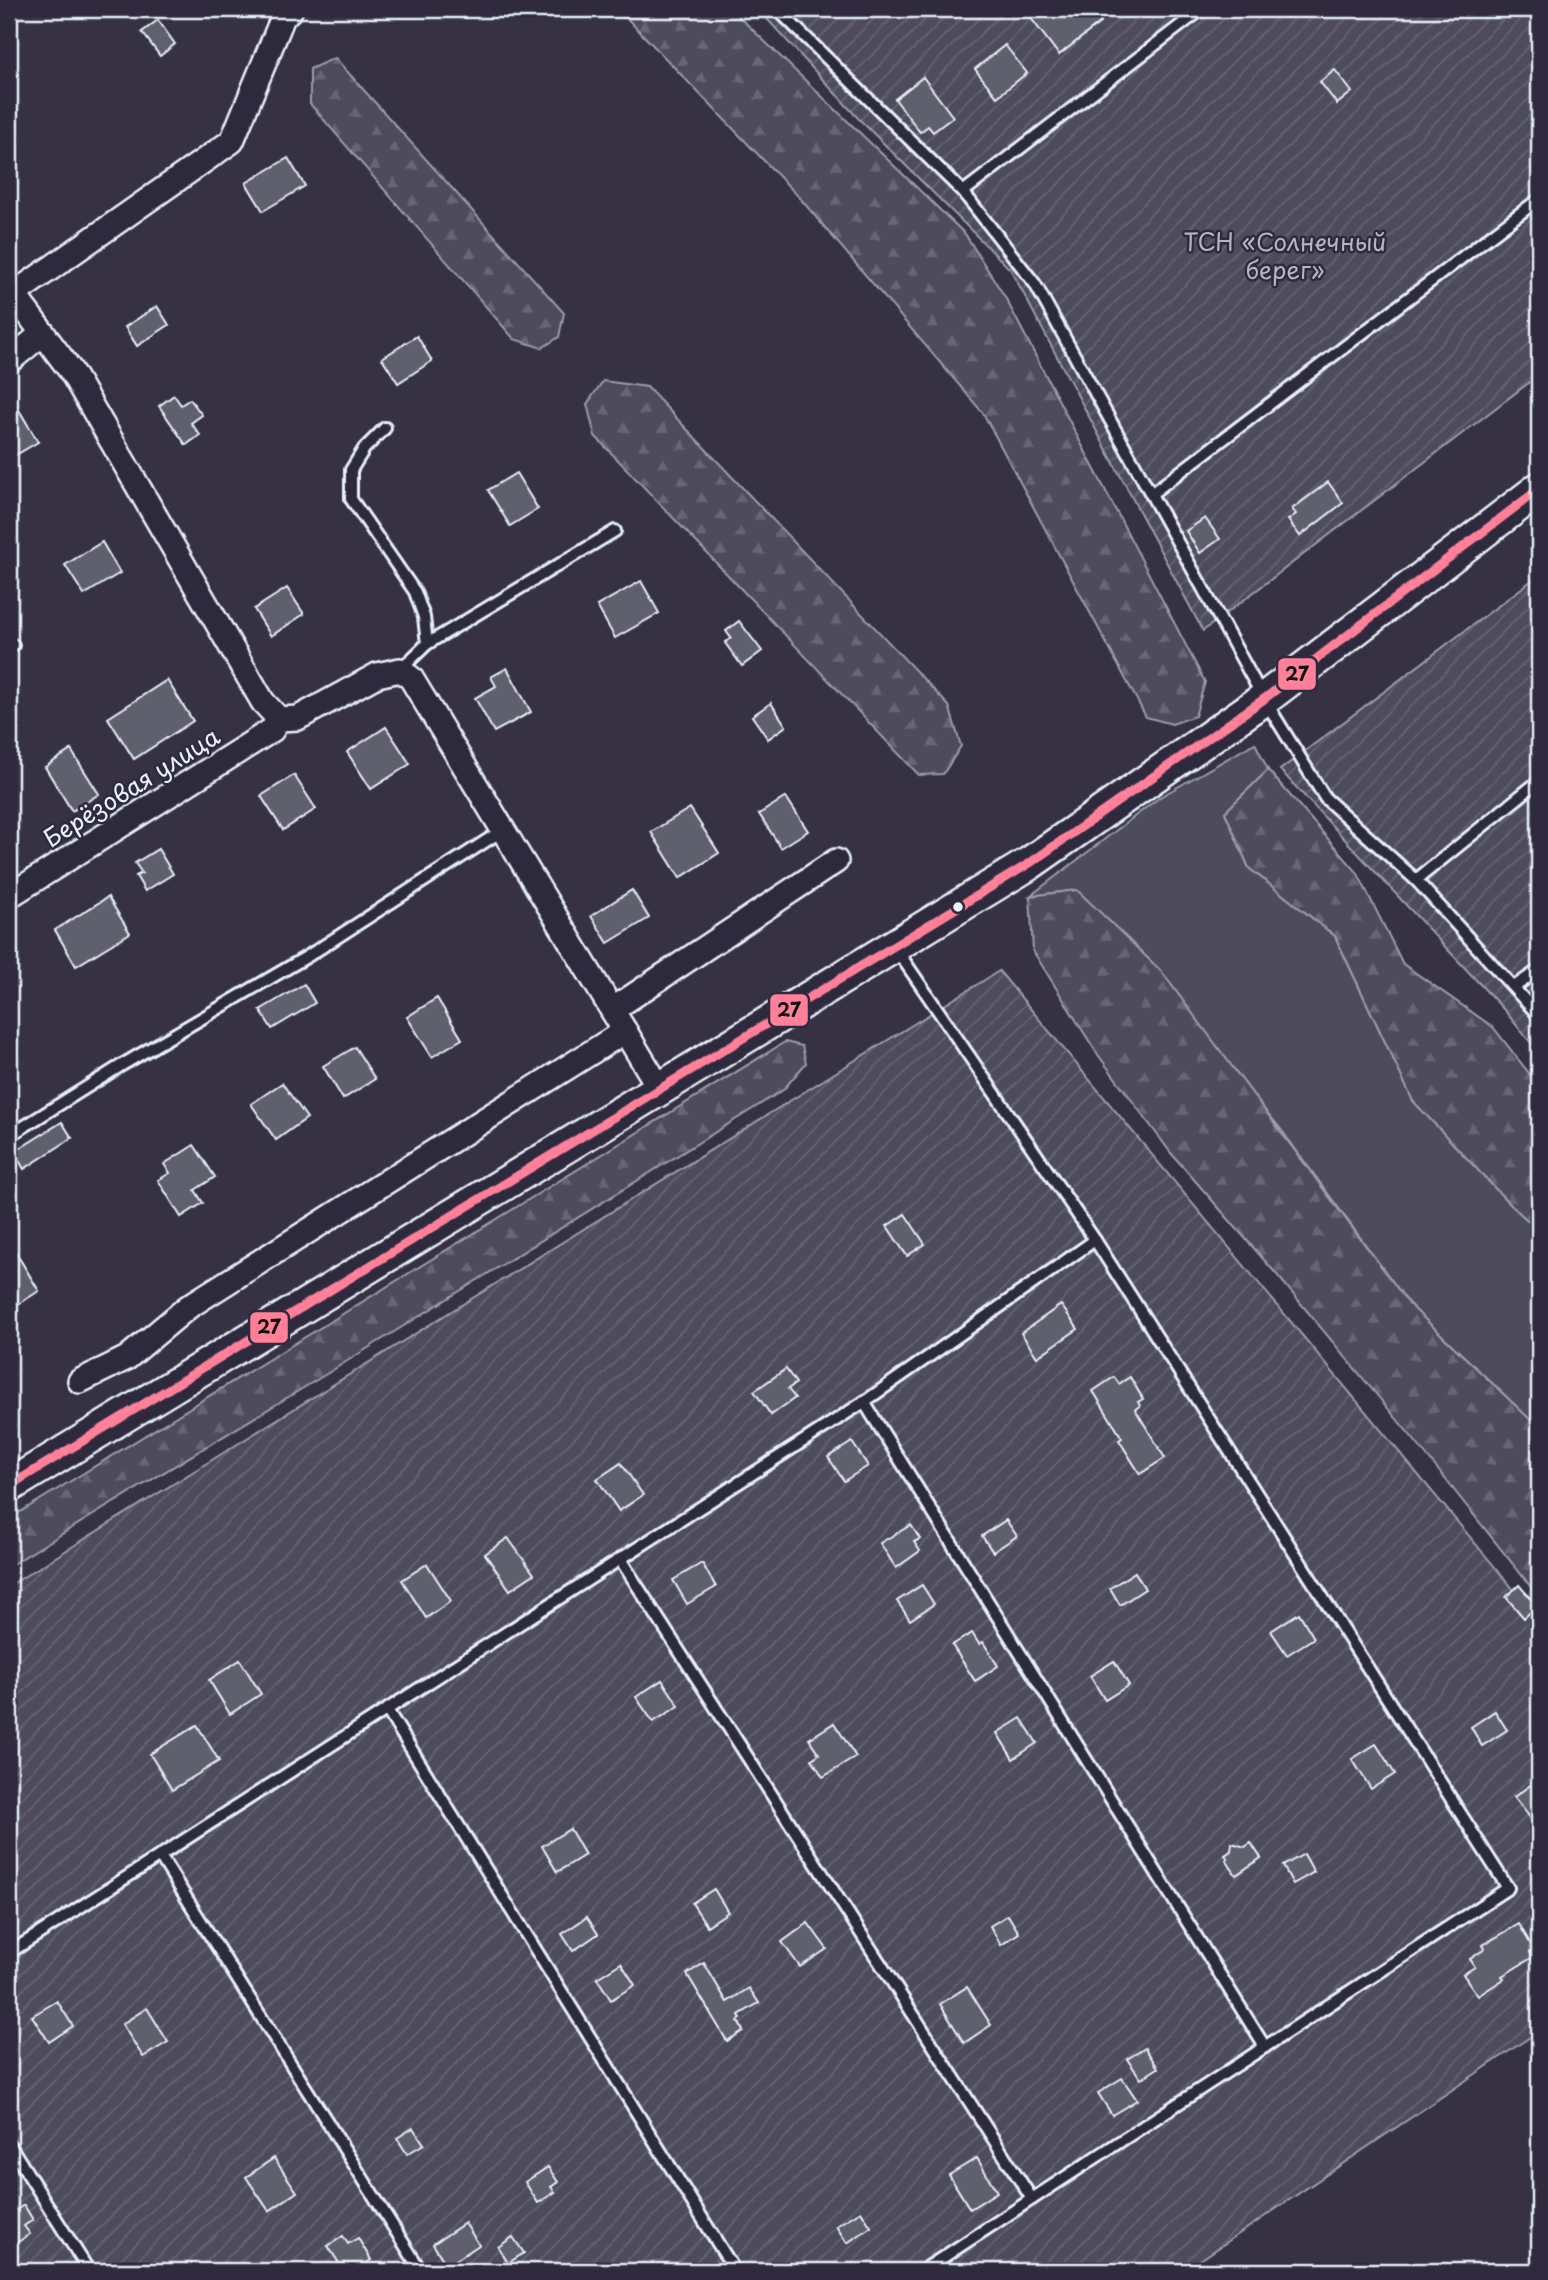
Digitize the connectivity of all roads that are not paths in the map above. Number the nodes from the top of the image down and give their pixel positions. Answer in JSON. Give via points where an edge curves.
{"nodes":[{"id":1,"x":777,"y":9,"type":"edge"},
{"id":2,"x":1202,"y":9,"type":"edge"},
{"id":3,"x":285,"y":12,"type":"edge"},
{"id":4,"x":962,"y":192,"type":"junction"},
{"id":5,"x":1539,"y":199,"type":"edge"},
{"id":6,"x":11,"y":291,"type":"edge"},
{"id":7,"x":43,"y":333,"type":"junction"},
{"id":8,"x":9,"y":361,"type":"edge"},
{"id":9,"x":385,"y":428,"type":"dead end"},
{"id":10,"x":1539,"y":489,"type":"edge"},
{"id":11,"x":1151,"y":494,"type":"junction"},
{"id":12,"x":615,"y":531,"type":"dead end"},
{"id":13,"x":427,"y":644,"type":"junction"},
{"id":14,"x":400,"y":670,"type":"junction"},
{"id":15,"x":1264,"y":699,"type":"junction"},
{"id":16,"x":279,"y":719,"type":"junction"},
{"id":17,"x":1539,"y":781,"type":"edge"},
{"id":18,"x":503,"y":830,"type":"junction"},
{"id":19,"x":836,"y":861,"type":"dead end"},
{"id":20,"x":1416,"y":880,"type":"junction"},
{"id":21,"x":9,"y":897,"type":"edge"},
{"id":22,"x":894,"y":947,"type":"junction"},
{"id":23,"x":1539,"y":970,"type":"edge"},
{"id":24,"x":1514,"y":987,"type":"junction"},
{"id":25,"x":612,"y":1010,"type":"junction"},
{"id":26,"x":1539,"y":1016,"type":"edge"},
{"id":27,"x":625,"y":1031,"type":"junction"},
{"id":28,"x":660,"y":1089,"type":"junction"},
{"id":29,"x":9,"y":1136,"type":"edge"},
{"id":30,"x":1096,"y":1240,"type":"junction"},
{"id":31,"x":80,"y":1381,"type":"dead end"},
{"id":32,"x":864,"y":1402,"type":"junction"},
{"id":33,"x":9,"y":1486,"type":"edge"},
{"id":34,"x":620,"y":1559,"type":"junction"},
{"id":35,"x":387,"y":1710,"type":"junction"},
{"id":36,"x":160,"y":1856,"type":"junction"},
{"id":37,"x":9,"y":1953,"type":"edge"},
{"id":38,"x":1265,"y":2046,"type":"junction"},
{"id":39,"x":9,"y":2144,"type":"edge"},
{"id":40,"x":1032,"y":2199,"type":"junction"},
{"id":41,"x":89,"y":2271,"type":"edge"},
{"id":42,"x":421,"y":2271,"type":"edge"},
{"id":43,"x":735,"y":2271,"type":"edge"},
{"id":44,"x":922,"y":2271,"type":"edge"}],
"edges":[{"from":1,"to":4,"type":"lane"},
{"from":2,"to":4,"type":"lane"},
{"from":3,"to":6,"type":"street","via":[[232,141]]},
{"from":4,"to":11,"type":"lane","via":[[1035,284]]},
{"from":5,"to":11,"type":"lane"},
{"from":6,"to":7,"type":"street"},
{"from":7,"to":8,"type":"street"},
{"from":7,"to":16,"type":"street","via":[[71,371],[263,702]]},
{"from":9,"to":13,"type":"lane","via":[[351,470],[351,499],[415,592]]},
{"from":10,"to":15,"type":"street"},
{"from":11,"to":15,"type":"lane"},
{"from":12,"to":13,"type":"lane"},
{"from":13,"to":14,"type":"lane"},
{"from":14,"to":16,"type":"street","via":[[377,675],[298,718]]},
{"from":14,"to":18,"type":"street","via":[[411,678]]},
{"from":15,"to":20,"type":"lane","via":[[1325,798]]},
{"from":15,"to":22,"type":"street","via":[[1030,863]]},
{"from":16,"to":21,"type":"street","name":"Берёзовая улица","via":[[272,730]]},
{"from":17,"to":20,"type":"lane"},
{"from":18,"to":25,"type":"street"},
{"from":18,"to":29,"type":"lane","via":[[308,956]]},
{"from":19,"to":25,"type":"street"},
{"from":20,"to":24,"type":"lane"},
{"from":22,"to":28,"type":"street"},
{"from":22,"to":30,"type":"lane"},
{"from":23,"to":24,"type":"lane"},
{"from":24,"to":26,"type":"lane"},
{"from":25,"to":27,"type":"street"},
{"from":27,"to":28,"type":"street"},
{"from":27,"to":31,"type":"street","via":[[188,1307],[127,1358]]},
{"from":28,"to":33,"type":"street"},
{"from":30,"to":32,"type":"lane"},
{"from":30,"to":38,"type":"lane","via":[[1508,1888]]},
{"from":32,"to":34,"type":"lane"},
{"from":32,"to":38,"type":"lane"},
{"from":34,"to":35,"type":"lane"},
{"from":34,"to":40,"type":"lane"},
{"from":35,"to":36,"type":"lane"},
{"from":35,"to":43,"type":"lane"},
{"from":36,"to":37,"type":"lane"},
{"from":36,"to":42,"type":"lane"},
{"from":38,"to":40,"type":"lane"},
{"from":39,"to":41,"type":"lane"},
{"from":40,"to":44,"type":"lane"}]}
